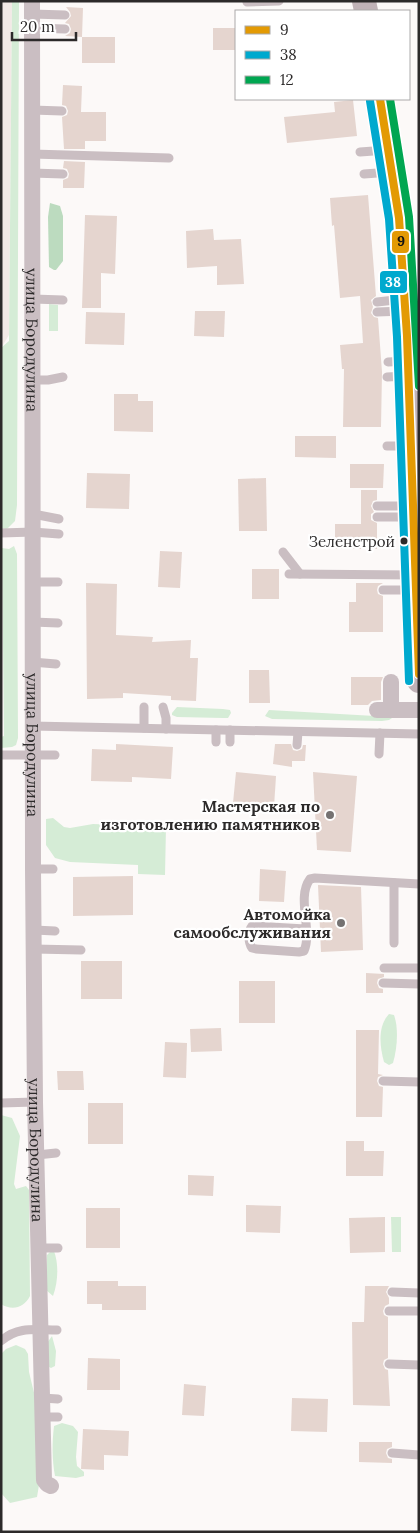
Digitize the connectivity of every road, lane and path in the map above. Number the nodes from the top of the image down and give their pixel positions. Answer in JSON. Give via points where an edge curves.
{"nodes":[{"id":1,"x":279,"y":1,"type":"edge"},
{"id":2,"x":247,"y":2,"type":"edge"},
{"id":3,"x":32,"y":14,"type":"edge"},
{"id":4,"x":65,"y":15,"type":"dead end"},
{"id":5,"x":65,"y":29,"type":"dead end"},
{"id":6,"x":380,"y":100,"type":"edge"},
{"id":7,"x":32,"y":110,"type":"junction"},
{"id":8,"x":62,"y":111,"type":"dead end"},
{"id":9,"x":360,"y":152,"type":"dead end"},
{"id":10,"x":32,"y":154,"type":"junction"},
{"id":11,"x":169,"y":158,"type":"dead end"},
{"id":12,"x":390,"y":161,"type":"junction"},
{"id":13,"x":32,"y":173,"type":"junction"},
{"id":14,"x":63,"y":174,"type":"dead end"},
{"id":15,"x":364,"y":174,"type":"dead end"},
{"id":16,"x":33,"y":299,"type":"junction"},
{"id":17,"x":63,"y":300,"type":"dead end"},
{"id":18,"x":377,"y":302,"type":"dead end"},
{"id":19,"x":405,"y":305,"type":"junction"},
{"id":20,"x":377,"y":312,"type":"dead end"},
{"id":21,"x":413,"y":335,"type":"edge"},
{"id":22,"x":63,"y":377,"type":"dead end"},
{"id":23,"x":33,"y":380,"type":"junction"},
{"id":24,"x":387,"y":446,"type":"dead end"},
{"id":25,"x":411,"y":446,"type":"junction"},
{"id":26,"x":377,"y":506,"type":"dead end"},
{"id":27,"x":413,"y":512,"type":"junction"},
{"id":28,"x":33,"y":514,"type":"junction"},
{"id":29,"x":377,"y":517,"type":"dead end"},
{"id":30,"x":60,"y":519,"type":"dead end"},
{"id":31,"x":33,"y":532,"type":"junction"},
{"id":32,"x":1,"y":533,"type":"edge"},
{"id":33,"x":59,"y":534,"type":"dead end"},
{"id":34,"x":282,"y":552,"type":"dead end"},
{"id":35,"x":289,"y":574,"type":"dead end"},
{"id":36,"x":300,"y":574,"type":"junction"},
{"id":37,"x":33,"y":582,"type":"junction"},
{"id":38,"x":58,"y":582,"type":"dead end"},
{"id":39,"x":415,"y":582,"type":"junction"},
{"id":40,"x":383,"y":590,"type":"dead end"},
{"id":41,"x":33,"y":622,"type":"junction"},
{"id":42,"x":58,"y":623,"type":"dead end"},
{"id":43,"x":32,"y":662,"type":"junction"},
{"id":44,"x":56,"y":664,"type":"dead end"},
{"id":45,"x":419,"y":681,"type":"edge"},
{"id":46,"x":391,"y":682,"type":"dead end"},
{"id":47,"x":144,"y":707,"type":"dead end"},
{"id":48,"x":163,"y":707,"type":"dead end"},
{"id":49,"x":419,"y":710,"type":"edge"},
{"id":50,"x":32,"y":726,"type":"junction"},
{"id":51,"x":144,"y":728,"type":"junction"},
{"id":52,"x":166,"y":729,"type":"junction"},
{"id":53,"x":216,"y":730,"type":"junction"},
{"id":54,"x":230,"y":730,"type":"junction"},
{"id":55,"x":298,"y":732,"type":"junction"},
{"id":56,"x":380,"y":734,"type":"junction"},
{"id":57,"x":419,"y":734,"type":"edge"},
{"id":58,"x":216,"y":742,"type":"dead end"},
{"id":59,"x":230,"y":742,"type":"dead end"},
{"id":60,"x":297,"y":745,"type":"dead end"},
{"id":61,"x":379,"y":754,"type":"dead end"},
{"id":62,"x":1,"y":755,"type":"edge"},
{"id":63,"x":32,"y":755,"type":"junction"},
{"id":64,"x":55,"y":755,"type":"dead end"},
{"id":65,"x":33,"y":869,"type":"junction"},
{"id":66,"x":53,"y":869,"type":"dead end"},
{"id":67,"x":394,"y":883,"type":"junction"},
{"id":68,"x":419,"y":884,"type":"edge"},
{"id":69,"x":306,"y":929,"type":"junction"},
{"id":70,"x":34,"y":930,"type":"junction"},
{"id":71,"x":55,"y":931,"type":"dead end"},
{"id":72,"x":394,"y":943,"type":"dead end"},
{"id":73,"x":34,"y":948,"type":"junction"},
{"id":74,"x":80,"y":950,"type":"dead end"},
{"id":75,"x":384,"y":968,"type":"dead end"},
{"id":76,"x":419,"y":968,"type":"edge"},
{"id":77,"x":383,"y":983,"type":"dead end"},
{"id":78,"x":419,"y":984,"type":"edge"},
{"id":79,"x":383,"y":1081,"type":"dead end"},
{"id":80,"x":419,"y":1082,"type":"edge"},
{"id":81,"x":1,"y":1102,"type":"edge"},
{"id":82,"x":35,"y":1102,"type":"junction"},
{"id":83,"x":56,"y":1153,"type":"dead end"},
{"id":84,"x":37,"y":1155,"type":"junction"},
{"id":85,"x":38,"y":1248,"type":"junction"},
{"id":86,"x":58,"y":1248,"type":"dead end"},
{"id":87,"x":392,"y":1292,"type":"dead end"},
{"id":88,"x":419,"y":1293,"type":"edge"},
{"id":89,"x":389,"y":1311,"type":"dead end"},
{"id":90,"x":419,"y":1311,"type":"edge"},
{"id":91,"x":40,"y":1330,"type":"junction"},
{"id":92,"x":57,"y":1330,"type":"dead end"},
{"id":93,"x":1,"y":1341,"type":"edge"},
{"id":94,"x":388,"y":1364,"type":"dead end"},
{"id":95,"x":419,"y":1364,"type":"edge"},
{"id":96,"x":392,"y":1453,"type":"dead end"},
{"id":97,"x":419,"y":1454,"type":"edge"},
{"id":98,"x":51,"y":1486,"type":"dead end"}],
"edges":[{"from":1,"to":2,"type":"lane"},
{"from":3,"to":4,"type":"lane"},
{"from":3,"to":5,"type":"lane"},
{"from":3,"to":7,"type":"street","name":"улица Бородулина"},
{"from":6,"to":12,"type":"main road"},
{"from":7,"to":8,"type":"lane"},
{"from":7,"to":10,"type":"street","name":"улица Бородулина"},
{"from":9,"to":12,"type":"lane"},
{"from":10,"to":11,"type":"lane"},
{"from":10,"to":13,"type":"street","name":"улица Бородулина"},
{"from":12,"to":15,"type":"lane"},
{"from":12,"to":19,"type":"main road","via":[[399,218]]},
{"from":13,"to":14,"type":"lane"},
{"from":13,"to":16,"type":"street","name":"улица Бородулина"},
{"from":16,"to":17,"type":"lane"},
{"from":16,"to":23,"type":"street","name":"улица Бородулина"},
{"from":18,"to":19,"type":"lane"},
{"from":19,"to":20,"type":"lane"},
{"from":19,"to":21,"type":"main road"},
{"from":21,"to":25,"type":"main road","via":[[398,369]]},
{"from":22,"to":23,"type":"lane"},
{"from":23,"to":28,"type":"street","name":"улица Бородулина"},
{"from":24,"to":25,"type":"lane"},
{"from":25,"to":27,"type":"main road"},
{"from":26,"to":27,"type":"lane"},
{"from":27,"to":29,"type":"lane"},
{"from":27,"to":39,"type":"main road"},
{"from":28,"to":30,"type":"lane"},
{"from":28,"to":31,"type":"street","name":"улица Бородулина"},
{"from":31,"to":32,"type":"lane"},
{"from":31,"to":33,"type":"lane"},
{"from":31,"to":37,"type":"street","name":"улица Бородулина"},
{"from":34,"to":36,"type":"lane"},
{"from":35,"to":36,"type":"lane"},
{"from":36,"to":39,"type":"lane"},
{"from":37,"to":38,"type":"lane"},
{"from":37,"to":41,"type":"street","name":"улица Бородулина"},
{"from":39,"to":40,"type":"lane"},
{"from":39,"to":45,"type":"main road"},
{"from":41,"to":42,"type":"lane"},
{"from":41,"to":43,"type":"street","name":"улица Бородулина"},
{"from":43,"to":44,"type":"lane"},
{"from":43,"to":50,"type":"street","name":"улица Бородулина"},
{"from":46,"to":49,"type":"street","via":[[384,710]]},
{"from":47,"to":51,"type":"lane"},
{"from":48,"to":52,"type":"lane"},
{"from":50,"to":51,"type":"lane"},
{"from":50,"to":63,"type":"street","name":"улица Бородулина"},
{"from":51,"to":52,"type":"lane"},
{"from":52,"to":53,"type":"lane"},
{"from":53,"to":54,"type":"lane"},
{"from":53,"to":58,"type":"lane"},
{"from":54,"to":55,"type":"lane"},
{"from":54,"to":59,"type":"lane"},
{"from":55,"to":56,"type":"lane"},
{"from":55,"to":60,"type":"lane"},
{"from":56,"to":57,"type":"lane"},
{"from":56,"to":61,"type":"lane"},
{"from":62,"to":63,"type":"lane"},
{"from":63,"to":64,"type":"lane"},
{"from":63,"to":65,"type":"street","name":"улица Бородулина"},
{"from":65,"to":66,"type":"lane"},
{"from":65,"to":70,"type":"street","name":"улица Бородулина"},
{"from":67,"to":68,"type":"lane"},
{"from":67,"to":69,"type":"lane","via":[[310,879],[305,888]]},
{"from":67,"to":72,"type":"lane"},
{"from":69,"to":69,"type":"lane","via":[[304,951],[256,949],[250,944],[252,926]]},
{"from":70,"to":71,"type":"lane"},
{"from":70,"to":73,"type":"street","name":"улица Бородулина"},
{"from":73,"to":74,"type":"lane"},
{"from":73,"to":82,"type":"street","name":"улица Бородулина"},
{"from":75,"to":76,"type":"lane"},
{"from":77,"to":78,"type":"lane"},
{"from":79,"to":80,"type":"lane"},
{"from":81,"to":82,"type":"lane"},
{"from":82,"to":84,"type":"street","name":"улица Бородулина"},
{"from":83,"to":84,"type":"lane"},
{"from":84,"to":85,"type":"street","name":"улица Бородулина"},
{"from":85,"to":86,"type":"lane"},
{"from":85,"to":91,"type":"street","name":"улица Бородулина"},
{"from":87,"to":88,"type":"lane"},
{"from":89,"to":90,"type":"lane"},
{"from":91,"to":92,"type":"lane"},
{"from":91,"to":93,"type":"lane","via":[[21,1330]]},
{"from":91,"to":98,"type":"street","name":"улица Бородулина","via":[[50,1398],[44,1480]]},
{"from":94,"to":95,"type":"lane"},
{"from":96,"to":97,"type":"lane"}]}
